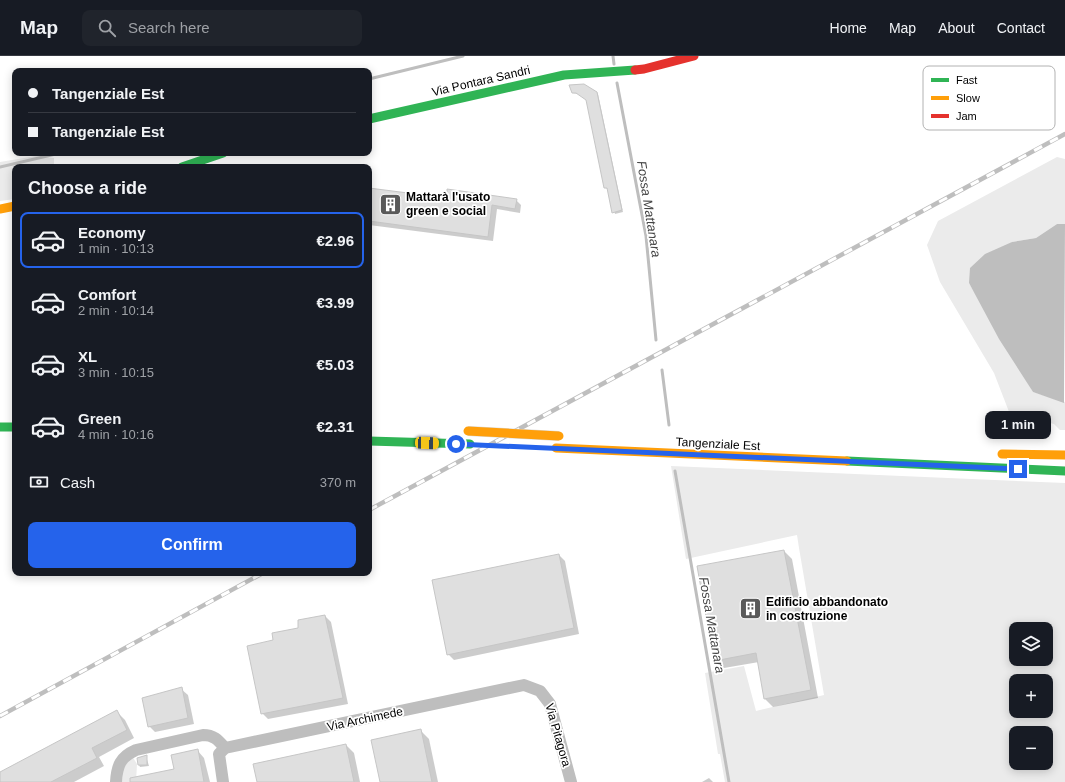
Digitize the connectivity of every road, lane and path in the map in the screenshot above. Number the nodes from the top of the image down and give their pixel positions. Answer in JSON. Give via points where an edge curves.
{"nodes":[{"id":1,"x":694,"y":56,"type":"edge"},
{"id":2,"x":372,"y":118,"type":"edge"},
{"id":3,"x":214,"y":156,"type":"edge"},
{"id":4,"x":191,"y":164,"type":"edge"},
{"id":5,"x":12,"y":207,"type":"edge"},
{"id":6,"x":0,"y":209,"type":"edge"},
{"id":7,"x":0,"y":427,"type":"edge"},
{"id":8,"x":12,"y":427,"type":"edge"},
{"id":9,"x":464,"y":431,"type":"dead end"},
{"id":10,"x":562,"y":436,"type":"dead end"},
{"id":11,"x":372,"y":441,"type":"edge"},
{"id":12,"x":473,"y":444,"type":"dead end"},
{"id":13,"x":552,"y":448,"type":"dead end"},
{"id":14,"x":989,"y":453,"type":"dead end"},
{"id":15,"x":1065,"y":455,"type":"edge"},
{"id":16,"x":1065,"y":471,"type":"edge"},
{"id":17,"x":540,"y":691,"type":"joint"},
{"id":18,"x":225,"y":748,"type":"junction"},
{"id":19,"x":116,"y":782,"type":"edge"},
{"id":20,"x":223,"y":782,"type":"edge"},
{"id":21,"x":571,"y":782,"type":"edge"}],
"edges":[{"from":1,"to":2,"type":"main road","name":"Via Pontara Sandri","via":[[644,69],[564,75]]},
{"from":3,"to":4,"type":"main road"},
{"from":5,"to":6,"type":"main road"},
{"from":7,"to":8,"type":"main road"},
{"from":9,"to":10,"type":"main road","bridge":true},
{"from":11,"to":12,"type":"main road"},
{"from":13,"to":16,"type":"main road","name":"Tangenziale Est"},
{"from":14,"to":15,"type":"main road"},
{"from":17,"to":18,"type":"street","name":"Via Archimede","via":[[524,685]]},
{"from":17,"to":21,"type":"street","name":"Via Pitagora","via":[[550,704]]},
{"from":18,"to":19,"type":"street","via":[[216,738],[203,735],[136,750],[119,763]]},
{"from":18,"to":20,"type":"street","via":[[219,754],[218,760]]}]}
